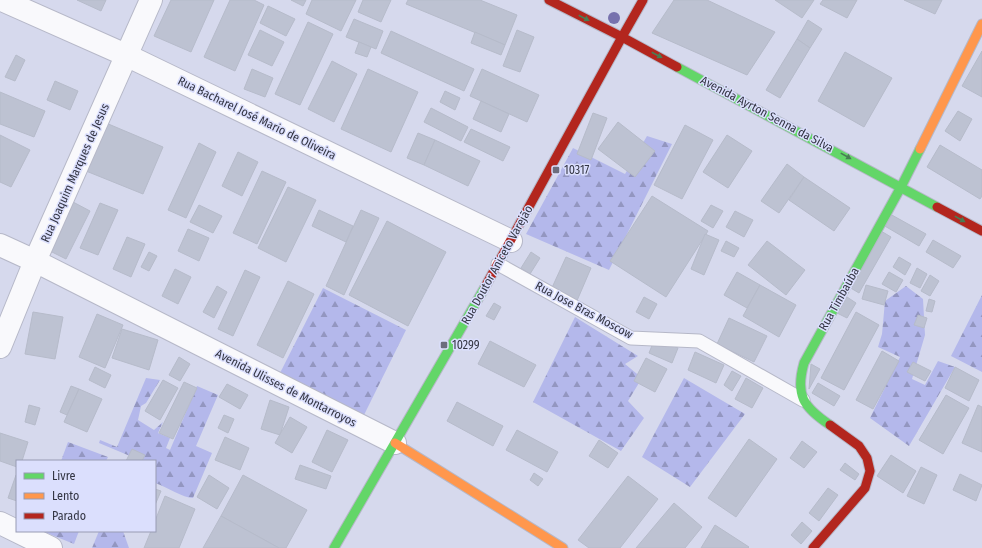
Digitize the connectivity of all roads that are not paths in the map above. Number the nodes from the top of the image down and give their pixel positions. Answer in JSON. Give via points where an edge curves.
{"nodes":[{"id":1,"x":2,"y":0,"type":"edge"},
{"id":2,"x":151,"y":0,"type":"edge"},
{"id":3,"x":549,"y":0,"type":"edge"},
{"id":4,"x":643,"y":0,"type":"edge"},
{"id":5,"x":982,"y":24,"type":"edge"},
{"id":6,"x":622,"y":37,"type":"junction"},
{"id":7,"x":128,"y":56,"type":"junction"},
{"id":8,"x":901,"y":187,"type":"junction"},
{"id":9,"x":982,"y":231,"type":"edge"},
{"id":10,"x":511,"y":241,"type":"junction"},
{"id":11,"x":0,"y":245,"type":"edge"},
{"id":12,"x":35,"y":261,"type":"junction"},
{"id":13,"x":498,"y":264,"type":"junction"},
{"id":14,"x":0,"y":347,"type":"edge"},
{"id":15,"x":803,"y":400,"type":"junction"},
{"id":16,"x":395,"y":443,"type":"junction"},
{"id":17,"x":0,"y":523,"type":"edge"},
{"id":18,"x":16,"y":531,"type":"edge"},
{"id":19,"x":18,"y":532,"type":"edge"},
{"id":20,"x":51,"y":548,"type":"edge"},
{"id":21,"x":334,"y":548,"type":"edge"},
{"id":22,"x":563,"y":548,"type":"edge"},
{"id":23,"x":812,"y":548,"type":"edge"}],
"edges":[{"from":1,"to":7,"type":"street","name":"Rua Bacharel José Mario de Oliveira"},
{"from":2,"to":7,"type":"street","name":"Rua Joaquim Marques de Jesus"},
{"from":3,"to":6,"type":"street","name":"Avenida Ayrton Senna da Silva","one_way":true},
{"from":4,"to":6,"type":"street","name":"Rua Doutor Aniceto Varejão"},
{"from":5,"to":8,"type":"street","name":"Rua Timbaúba"},
{"from":6,"to":8,"type":"street","name":"Avenida Ayrton Senna da Silva","one_way":true},
{"from":6,"to":10,"type":"street","name":"Rua Doutor Aniceto Varejão"},
{"from":7,"to":10,"type":"street","name":"Rua Bacharel José Mario de Oliveira"},
{"from":7,"to":12,"type":"street","name":"Rua Joaquim Marques de Jesus"},
{"from":8,"to":9,"type":"street","name":"Avenida Ayrton Senna da Silva","one_way":true},
{"from":8,"to":15,"type":"street","name":"Rua Timbaúba","via":[[804,363],[799,382]]},
{"from":10,"to":13,"type":"street","name":"Rua Doutor Aniceto Varejão"},
{"from":11,"to":12,"type":"street","name":"Avenida Ulisses de Montarroyos"},
{"from":12,"to":14,"type":"street","name":"Rua Joaquim Marques de Jesus"},
{"from":12,"to":16,"type":"street","name":"Avenida Ulisses de Montarroyos"},
{"from":13,"to":15,"type":"lane","name":"Rua Jose Bras Moscow","via":[[631,338],[699,341]]},
{"from":13,"to":16,"type":"street","name":"Rua Doutor Aniceto Varejão"},
{"from":15,"to":23,"type":"street","via":[[809,408],[862,450],[870,463],[870,477],[865,488]]},
{"from":16,"to":21,"type":"street","name":"Rua Doutor Aniceto Varejão"},
{"from":16,"to":22,"type":"street","name":"Avenida Ulisses de Montarroyos"},
{"from":17,"to":18,"type":"street"},
{"from":19,"to":20,"type":"street"}]}
